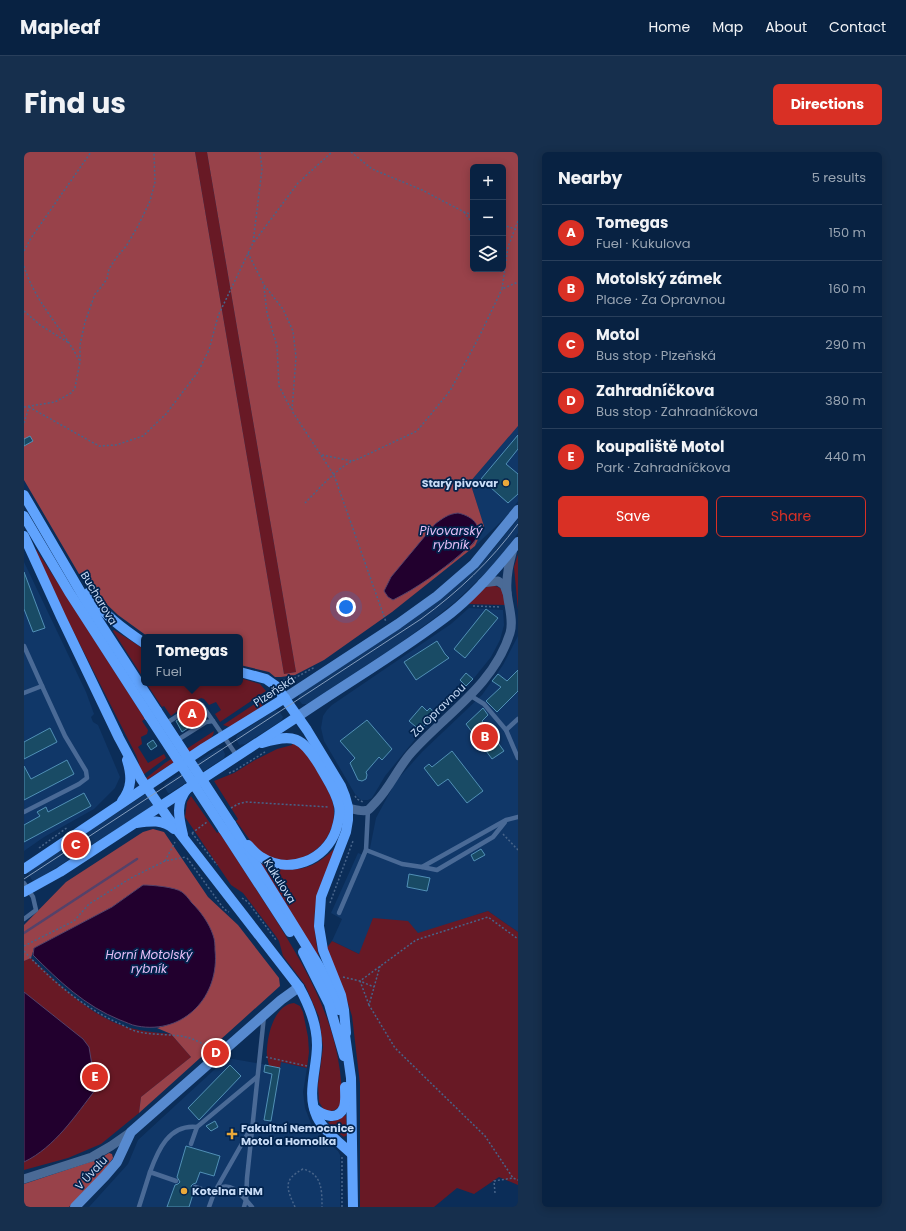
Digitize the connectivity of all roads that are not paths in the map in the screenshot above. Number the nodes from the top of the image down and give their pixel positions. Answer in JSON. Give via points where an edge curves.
{"nodes":[{"id":1,"x":24,"y":495,"type":"edge"},
{"id":2,"x":518,"y":510,"type":"edge"},
{"id":3,"x":24,"y":516,"type":"edge"},
{"id":4,"x":24,"y":536,"type":"edge"},
{"id":5,"x":515,"y":546,"type":"edge"},
{"id":6,"x":73,"y":579,"type":"junction"},
{"id":7,"x":482,"y":583,"type":"junction"},
{"id":8,"x":507,"y":593,"type":"junction"},
{"id":9,"x":514,"y":631,"type":"edge"},
{"id":10,"x":141,"y":641,"type":"edge"},
{"id":11,"x":24,"y":646,"type":"edge"},
{"id":12,"x":243,"y":673,"type":"edge"},
{"id":13,"x":42,"y":686,"type":"junction"},
{"id":14,"x":24,"y":693,"type":"edge"},
{"id":15,"x":471,"y":696,"type":"junction"},
{"id":16,"x":285,"y":698,"type":"junction"},
{"id":17,"x":153,"y":713,"type":"junction"},
{"id":18,"x":297,"y":717,"type":"junction"},
{"id":19,"x":518,"y":719,"type":"edge"},
{"id":20,"x":213,"y":721,"type":"junction"},
{"id":21,"x":506,"y":730,"type":"junction"},
{"id":22,"x":224,"y":737,"type":"junction"},
{"id":23,"x":119,"y":738,"type":"junction"},
{"id":24,"x":251,"y":747,"type":"junction"},
{"id":25,"x":237,"y":756,"type":"junction"},
{"id":26,"x":518,"y":758,"type":"edge"},
{"id":27,"x":191,"y":785,"type":"junction"},
{"id":28,"x":147,"y":787,"type":"junction"},
{"id":29,"x":118,"y":806,"type":"junction"},
{"id":30,"x":160,"y":806,"type":"junction"},
{"id":31,"x":344,"y":807,"type":"junction"},
{"id":32,"x":368,"y":810,"type":"junction"},
{"id":33,"x":24,"y":812,"type":"edge"},
{"id":34,"x":518,"y":817,"type":"edge"},
{"id":35,"x":506,"y":820,"type":"junction"},
{"id":36,"x":134,"y":823,"type":"junction"},
{"id":37,"x":227,"y":826,"type":"junction"},
{"id":38,"x":239,"y":836,"type":"junction"},
{"id":39,"x":183,"y":840,"type":"junction"},
{"id":40,"x":366,"y":850,"type":"junction"},
{"id":41,"x":422,"y":867,"type":"junction"},
{"id":42,"x":24,"y":869,"type":"edge"},
{"id":43,"x":25,"y":888,"type":"edge"},
{"id":44,"x":339,"y":913,"type":"dead end"},
{"id":45,"x":24,"y":919,"type":"edge"},
{"id":46,"x":300,"y":987,"type":"junction"},
{"id":47,"x":264,"y":1016,"type":"junction"},
{"id":48,"x":346,"y":1033,"type":"junction"},
{"id":49,"x":342,"y":1053,"type":"junction"},
{"id":50,"x":257,"y":1077,"type":"junction"},
{"id":51,"x":352,"y":1078,"type":"junction"},
{"id":52,"x":314,"y":1108,"type":"junction"},
{"id":53,"x":252,"y":1125,"type":"junction"},
{"id":54,"x":197,"y":1127,"type":"junction"},
{"id":55,"x":131,"y":1132,"type":"junction"},
{"id":56,"x":191,"y":1144,"type":"dead end"},
{"id":57,"x":352,"y":1154,"type":"junction"},
{"id":58,"x":150,"y":1172,"type":"junction"},
{"id":59,"x":24,"y":1179,"type":"edge"},
{"id":60,"x":176,"y":1181,"type":"dead end"},
{"id":61,"x":195,"y":1187,"type":"dead end"},
{"id":62,"x":215,"y":1192,"type":"junction"},
{"id":63,"x":246,"y":1200,"type":"junction"},
{"id":64,"x":75,"y":1207,"type":"edge"},
{"id":65,"x":139,"y":1207,"type":"edge"},
{"id":66,"x":209,"y":1207,"type":"edge"},
{"id":67,"x":244,"y":1207,"type":"edge"},
{"id":68,"x":252,"y":1207,"type":"edge"},
{"id":69,"x":353,"y":1207,"type":"edge"}],
"edges":[{"from":1,"to":6,"type":"main road","name":"Bucharova"},
{"from":2,"to":16,"type":"main road","name":"Plzeňská","via":[[474,564],[437,596]]},
{"from":3,"to":17,"type":"main road","name":"Bucharova","via":[[69,592]]},
{"from":4,"to":23,"type":"main road"},
{"from":5,"to":7,"type":"main road"},
{"from":5,"to":8,"type":"street","name":"Za Opravnou","via":[[507,569]]},
{"from":6,"to":10,"type":"main road","via":[[113,621]]},
{"from":6,"to":17,"type":"main road","name":"Bucharova"},
{"from":7,"to":8,"type":"street","via":[[498,581],[504,585]]},
{"from":7,"to":18,"type":"main road","via":[[452,612],[414,640]]},
{"from":8,"to":9,"type":"street","name":"Za Opravnou"},
{"from":9,"to":15,"type":"street","name":"Za Opravnou","via":[[491,671]]},
{"from":11,"to":13,"type":"lane"},
{"from":12,"to":16,"type":"main road","via":[[266,679],[276,686]]},
{"from":13,"to":14,"type":"lane"},
{"from":13,"to":33,"type":"lane","via":[[65,736],[86,771],[87,778]]},
{"from":15,"to":21,"type":"lane","via":[[484,704]]},
{"from":15,"to":32,"type":"street","name":"Za Opravnou","via":[[412,752],[380,798]]},
{"from":16,"to":18,"type":"main road"},
{"from":16,"to":22,"type":"main road","name":"Plzeňská"},
{"from":17,"to":37,"type":"main road","name":"Kukulova","bridge":true},
{"from":18,"to":24,"type":"main road"},
{"from":18,"to":31,"type":"main road","via":[[341,786]]},
{"from":19,"to":21,"type":"lane"},
{"from":20,"to":20,"type":"lane","via":[[200,704],[162,726],[172,744],[206,722]]},
{"from":20,"to":22,"type":"lane"},
{"from":21,"to":26,"type":"lane"},
{"from":22,"to":25,"type":"lane"},
{"from":22,"to":28,"type":"main road","name":"Plzeňská"},
{"from":23,"to":28,"type":"main road"},
{"from":23,"to":29,"type":"main road","via":[[131,780],[127,794]]},
{"from":24,"to":25,"type":"main road"},
{"from":24,"to":31,"type":"main road","via":[[283,738],[301,742]]},
{"from":25,"to":27,"type":"main road"},
{"from":27,"to":30,"type":"main road"},
{"from":27,"to":39,"type":"main road","via":[[183,795],[179,808]]},
{"from":28,"to":29,"type":"main road","name":"Plzeňská"},
{"from":28,"to":30,"type":"main road"},
{"from":29,"to":42,"type":"main road","name":"Plzeňská"},
{"from":30,"to":36,"type":"main road"},
{"from":30,"to":39,"type":"main road"},
{"from":31,"to":32,"type":"street"},
{"from":31,"to":38,"type":"main road","via":[[331,842],[317,856],[301,863],[279,863],[266,859]]},
{"from":31,"to":48,"type":"main road","via":[[348,820],[346,832],[322,897],[319,934],[341,995]]},
{"from":32,"to":40,"type":"lane"},
{"from":34,"to":35,"type":"lane"},
{"from":35,"to":41,"type":"lane"},
{"from":35,"to":41,"type":"lane","via":[[494,837],[437,870]]},
{"from":36,"to":39,"type":"main road","via":[[166,823]]},
{"from":36,"to":43,"type":"main road","via":[[60,872]]},
{"from":37,"to":38,"type":"main road","name":"Kukulova"},
{"from":37,"to":49,"type":"main road","name":"Kukulova","via":[[315,975],[331,1010]]},
{"from":38,"to":48,"type":"main road","name":"Kukulova","via":[[320,968],[339,1008]]},
{"from":39,"to":46,"type":"main road"},
{"from":40,"to":41,"type":"lane","via":[[402,864]]},
{"from":40,"to":44,"type":"lane"},
{"from":43,"to":45,"type":"lane","via":[[33,897],[36,910]]},
{"from":46,"to":47,"type":"main road"},
{"from":46,"to":52,"type":"main road","via":[[315,1030],[316,1057],[312,1094]]},
{"from":47,"to":50,"type":"lane"},
{"from":47,"to":55,"type":"main road"},
{"from":48,"to":51,"type":"main road","name":"Kukulova"},
{"from":49,"to":51,"type":"main road","name":"Kukulova"},
{"from":49,"to":52,"type":"main road","via":[[345,1095],[343,1108],[338,1114],[330,1116],[322,1115]]},
{"from":50,"to":53,"type":"lane"},
{"from":50,"to":54,"type":"lane"},
{"from":51,"to":57,"type":"main road","name":"Kukulova"},
{"from":52,"to":57,"type":"main road","via":[[322,1126]]},
{"from":53,"to":62,"type":"lane"},
{"from":53,"to":63,"type":"lane"},
{"from":54,"to":56,"type":"lane"},
{"from":54,"to":58,"type":"lane","via":[[185,1127],[169,1136],[156,1155]]},
{"from":55,"to":59,"type":"street","via":[[92,1157]]},
{"from":55,"to":64,"type":"main road","name":"V Úvalu","via":[[117,1162]]},
{"from":57,"to":69,"type":"main road","name":"Kukulova"},
{"from":58,"to":60,"type":"lane"},
{"from":58,"to":65,"type":"lane"},
{"from":61,"to":62,"type":"lane"},
{"from":62,"to":63,"type":"lane","via":[[225,1186],[231,1187],[238,1190]]},
{"from":62,"to":66,"type":"lane"},
{"from":63,"to":67,"type":"lane"},
{"from":63,"to":68,"type":"lane"}]}
